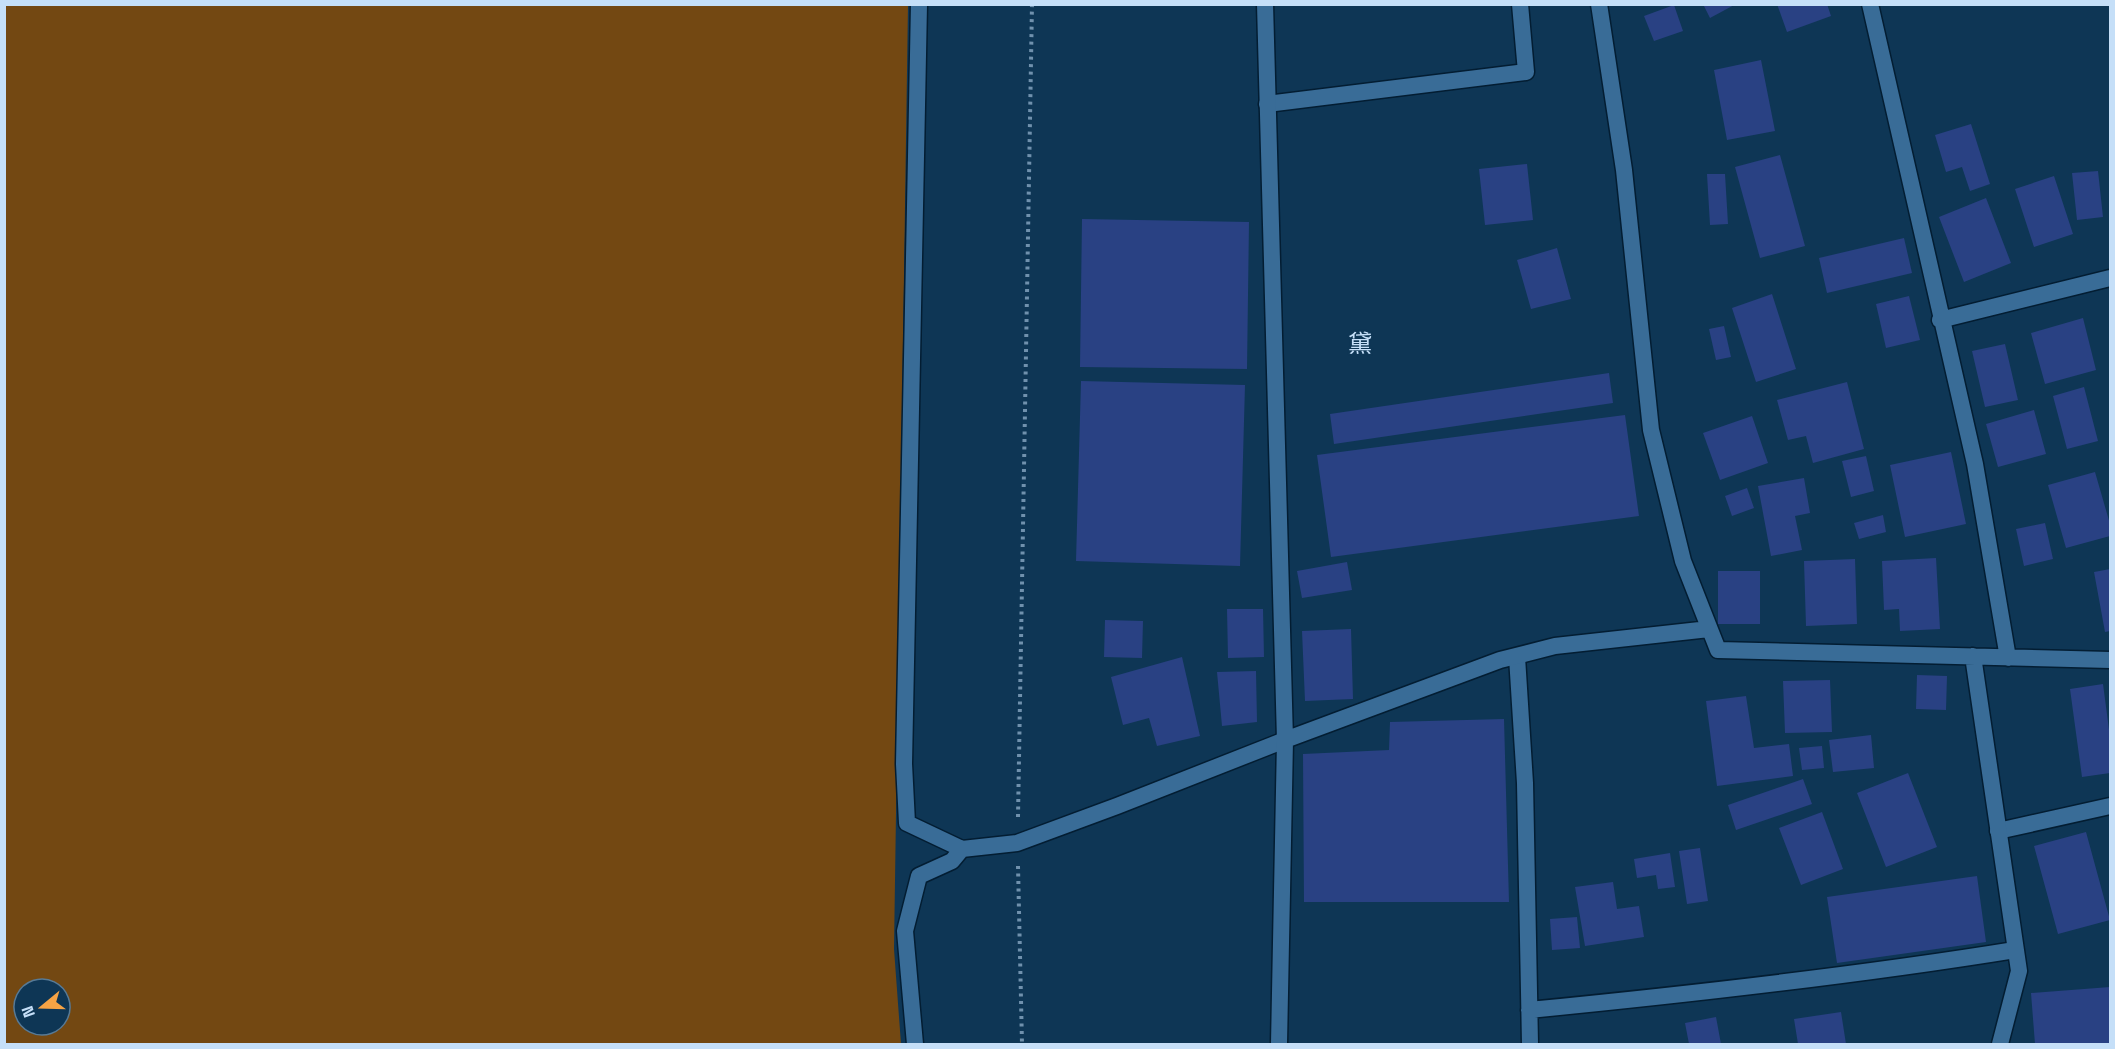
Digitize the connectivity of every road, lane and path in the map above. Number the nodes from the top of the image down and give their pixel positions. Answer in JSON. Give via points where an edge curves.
{"nodes":[{"id":1,"x":919,"y":4,"type":"edge"},
{"id":2,"x":1032,"y":4,"type":"edge"},
{"id":3,"x":1265,"y":4,"type":"edge"},
{"id":4,"x":1520,"y":4,"type":"edge"},
{"id":5,"x":1599,"y":4,"type":"edge"},
{"id":6,"x":1870,"y":4,"type":"edge"},
{"id":7,"x":1267,"y":104,"type":"junction"},
{"id":8,"x":2110,"y":278,"type":"edge"},
{"id":9,"x":1940,"y":320,"type":"junction"},
{"id":10,"x":1710,"y":629,"type":"junction"},
{"id":11,"x":1973,"y":656,"type":"junction"},
{"id":12,"x":1517,"y":657,"type":"junction"},
{"id":13,"x":2007,"y":658,"type":"junction"},
{"id":14,"x":2110,"y":660,"type":"edge"},
{"id":15,"x":1285,"y":740,"type":"junction"},
{"id":16,"x":2110,"y":806,"type":"edge"},
{"id":17,"x":1998,"y":831,"type":"junction"},
{"id":18,"x":1017,"y":843,"type":"junction"},
{"id":19,"x":962,"y":849,"type":"junction"},
{"id":20,"x":2015,"y":950,"type":"junction"},
{"id":21,"x":1529,"y":1010,"type":"junction"},
{"id":22,"x":915,"y":1044,"type":"edge"},
{"id":23,"x":1022,"y":1044,"type":"edge"},
{"id":24,"x":1279,"y":1044,"type":"edge"},
{"id":25,"x":1530,"y":1044,"type":"edge"},
{"id":26,"x":2000,"y":1044,"type":"edge"}],
"edges":[{"from":1,"to":19,"type":"street","via":[[904,752],[907,823]]},
{"from":2,"to":18,"type":"path"},
{"from":3,"to":7,"type":"street"},
{"from":4,"to":7,"type":"street","via":[[1526,72]]},
{"from":5,"to":10,"type":"street","via":[[1624,170],[1651,430],[1683,561]]},
{"from":6,"to":9,"type":"street"},
{"from":7,"to":15,"type":"street"},
{"from":8,"to":9,"type":"street"},
{"from":9,"to":13,"type":"street","via":[[1975,464]]},
{"from":10,"to":11,"type":"street","via":[[1718,650]]},
{"from":10,"to":12,"type":"street","via":[[1556,646]]},
{"from":11,"to":13,"type":"street"},
{"from":11,"to":17,"type":"street"},
{"from":12,"to":15,"type":"street"},
{"from":12,"to":21,"type":"street","via":[[1525,783]]},
{"from":13,"to":14,"type":"street"},
{"from":15,"to":18,"type":"street"},
{"from":15,"to":24,"type":"street"},
{"from":16,"to":17,"type":"street"},
{"from":17,"to":20,"type":"street"},
{"from":18,"to":19,"type":"street"},
{"from":18,"to":23,"type":"path"},
{"from":19,"to":22,"type":"street","via":[[952,861],[919,876],[905,932]]},
{"from":20,"to":21,"type":"street","via":[[1728,990]]},
{"from":20,"to":26,"type":"street","via":[[2019,971]]},
{"from":21,"to":25,"type":"street"}]}
